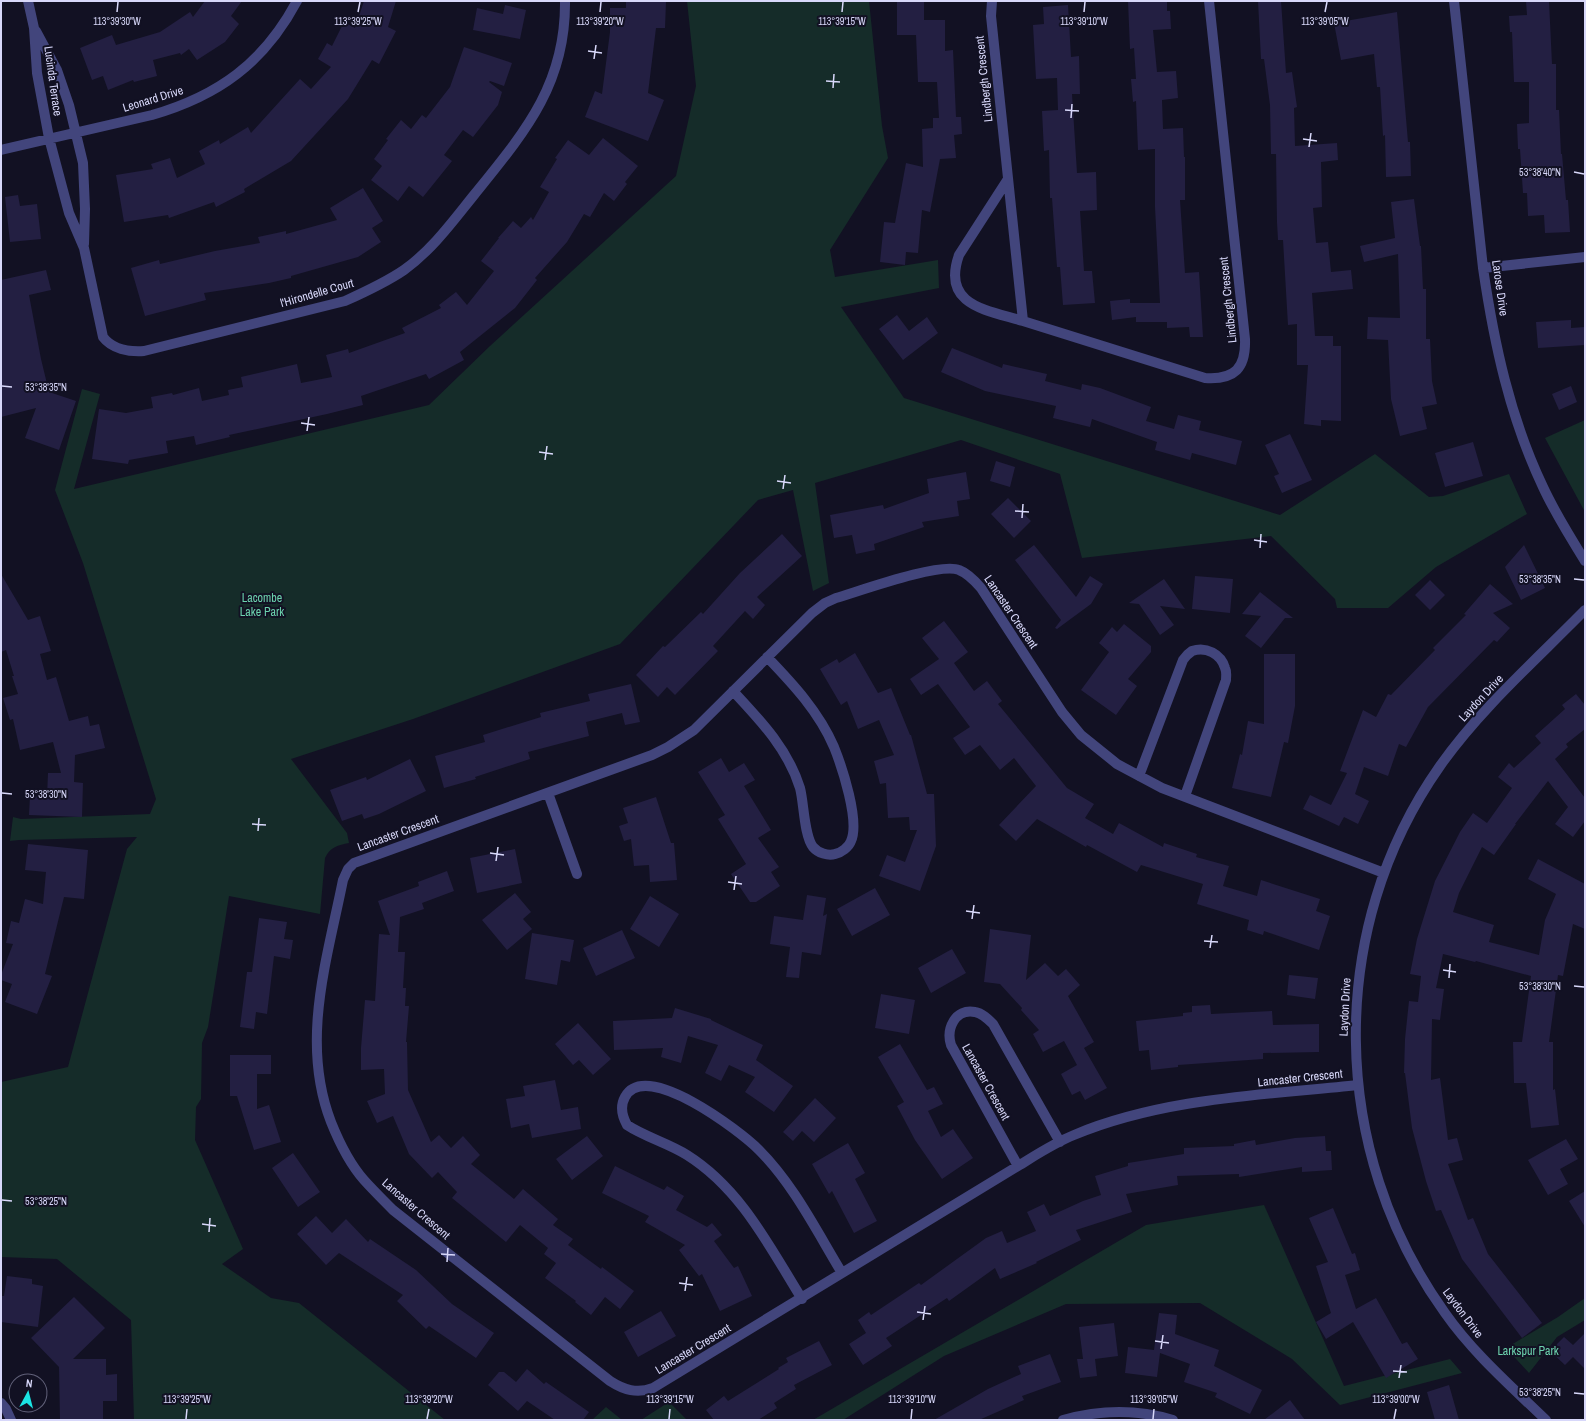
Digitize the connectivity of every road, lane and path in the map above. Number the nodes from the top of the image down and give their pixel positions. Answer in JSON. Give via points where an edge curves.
{"nodes":[{"id":1,"x":28,"y":1,"type":"edge"},
{"id":2,"x":297,"y":1,"type":"edge"},
{"id":3,"x":565,"y":1,"type":"edge"},
{"id":4,"x":992,"y":1,"type":"edge"},
{"id":5,"x":1209,"y":1,"type":"edge"},
{"id":6,"x":1454,"y":1,"type":"edge"},
{"id":7,"x":34,"y":28,"type":"junction"},
{"id":8,"x":76,"y":133,"type":"junction"},
{"id":9,"x":49,"y":138,"type":"junction"},
{"id":10,"x":1,"y":150,"type":"edge"},
{"id":11,"x":1008,"y":179,"type":"junction"},
{"id":12,"x":84,"y":248,"type":"junction"},
{"id":13,"x":1585,"y":257,"type":"edge"},
{"id":14,"x":1483,"y":268,"type":"junction"},
{"id":15,"x":1023,"y":321,"type":"junction"},
{"id":16,"x":1585,"y":562,"type":"edge"},
{"id":17,"x":1585,"y":610,"type":"edge"},
{"id":18,"x":767,"y":657,"type":"junction"},
{"id":19,"x":733,"y":691,"type":"junction"},
{"id":20,"x":1139,"y":776,"type":"junction"},
{"id":21,"x":548,"y":793,"type":"junction"},
{"id":22,"x":1185,"y":796,"type":"junction"},
{"id":23,"x":1384,"y":873,"type":"junction"},
{"id":24,"x":576,"y":874,"type":"dead end"},
{"id":25,"x":1358,"y":1085,"type":"junction"},
{"id":26,"x":1060,"y":1142,"type":"junction"},
{"id":27,"x":1018,"y":1166,"type":"junction"},
{"id":28,"x":842,"y":1273,"type":"junction"},
{"id":29,"x":802,"y":1299,"type":"junction"},
{"id":30,"x":1,"y":1403,"type":"edge"},
{"id":31,"x":11,"y":1420,"type":"edge"},
{"id":32,"x":1063,"y":1420,"type":"edge"},
{"id":33,"x":1173,"y":1420,"type":"edge"},
{"id":34,"x":1546,"y":1420,"type":"edge"}],
"edges":[{"from":1,"to":7,"type":"street","name":"Lucinda Terrace"},
{"from":2,"to":8,"type":"street","name":"Leonard Drive","via":[[279,32],[266,47],[235,76],[214,90],[172,109]]},
{"from":3,"to":12,"type":"street","name":"l'Hirondelle Court","via":[[558,61],[532,120],[432,245],[405,269],[369,290],[326,306],[133,352],[108,343],[104,337]]},
{"from":4,"to":11,"type":"street","name":"Lindbergh Crescent","via":[[991,16]]},
{"from":5,"to":15,"type":"street","name":"Lindbergh Crescent","via":[[1245,339],[1245,354],[1240,368],[1225,377],[1205,378]]},
{"from":6,"to":14,"type":"street","name":"Larose Drive"},
{"from":7,"to":8,"type":"street","name":"Lucinda Terrace","via":[[57,70]]},
{"from":7,"to":9,"type":"street","name":"Lucinda Terrace","via":[[37,73]]},
{"from":8,"to":9,"type":"street","name":"Leonard Drive"},
{"from":8,"to":12,"type":"street","name":"l'Hirondelle Court","via":[[83,168]]},
{"from":9,"to":10,"type":"street","name":"Leonard Drive"},
{"from":9,"to":12,"type":"street","name":"l'Hirondelle Court","via":[[69,213]]},
{"from":11,"to":15,"type":"street","name":"Lindbergh Crescent"},
{"from":11,"to":15,"type":"street","name":"Lindbergh Crescent","via":[[959,255],[956,261],[956,279],[960,294],[970,303]]},
{"from":13,"to":14,"type":"street"},
{"from":14,"to":16,"type":"street","name":"Larose Drive","via":[[1503,376],[1517,422],[1542,486]]},
{"from":17,"to":23,"type":"street","name":"Laydon Drive","via":[[1484,712],[1452,750],[1411,813]]},
{"from":18,"to":19,"type":"street","name":"Lancaster Crescent"},
{"from":18,"to":19,"type":"street","via":[[812,708],[834,747],[853,816],[854,832],[845,850],[835,854],[822,854],[813,847],[808,836],[800,788],[791,766],[769,731]]},
{"from":18,"to":20,"type":"street","name":"Lancaster Crescent","via":[[812,613],[836,598],[931,570],[959,570],[981,588],[1062,712],[1081,735],[1117,764]]},
{"from":19,"to":21,"type":"street","name":"Lancaster Crescent","via":[[694,730],[668,747]]},
{"from":20,"to":22,"type":"street","name":"Lancaster Crescent"},
{"from":20,"to":22,"type":"street","via":[[1183,660],[1191,652],[1203,650],[1215,653],[1226,669],[1226,680]]},
{"from":21,"to":24,"type":"street"},
{"from":21,"to":29,"type":"street","name":"Lancaster Crescent","via":[[367,857],[348,869],[343,880],[318,1007],[316,1035],[319,1081],[335,1134],[363,1179],[394,1210],[610,1381],[626,1390],[641,1391],[653,1388]]},
{"from":22,"to":23,"type":"street","name":"Lancaster Crescent"},
{"from":23,"to":25,"type":"street","name":"Laydon Drive","via":[[1369,924],[1358,982]]},
{"from":25,"to":26,"type":"street","name":"Lancaster Crescent","via":[[1165,1107],[1114,1120]]},
{"from":25,"to":34,"type":"street","name":"Laydon Drive","via":[[1365,1134],[1391,1217],[1425,1283],[1445,1314],[1485,1361]]},
{"from":26,"to":27,"type":"street","name":"Lancaster Crescent"},
{"from":26,"to":27,"type":"street","name":"Lancaster Crescent","via":[[993,1024],[982,1014],[960,1014],[949,1030],[951,1045]]},
{"from":27,"to":28,"type":"street","name":"Lancaster Crescent"},
{"from":28,"to":29,"type":"street","name":"Lancaster Crescent"},
{"from":28,"to":29,"type":"street","via":[[802,1207],[759,1150],[701,1106],[658,1087],[642,1085],[630,1091],[622,1105],[622,1114],[627,1125],[687,1155],[726,1186],[753,1219]]},
{"from":30,"to":31,"type":"street"},
{"from":32,"to":33,"type":"street","via":[[1093,1413],[1127,1411]]}]}
